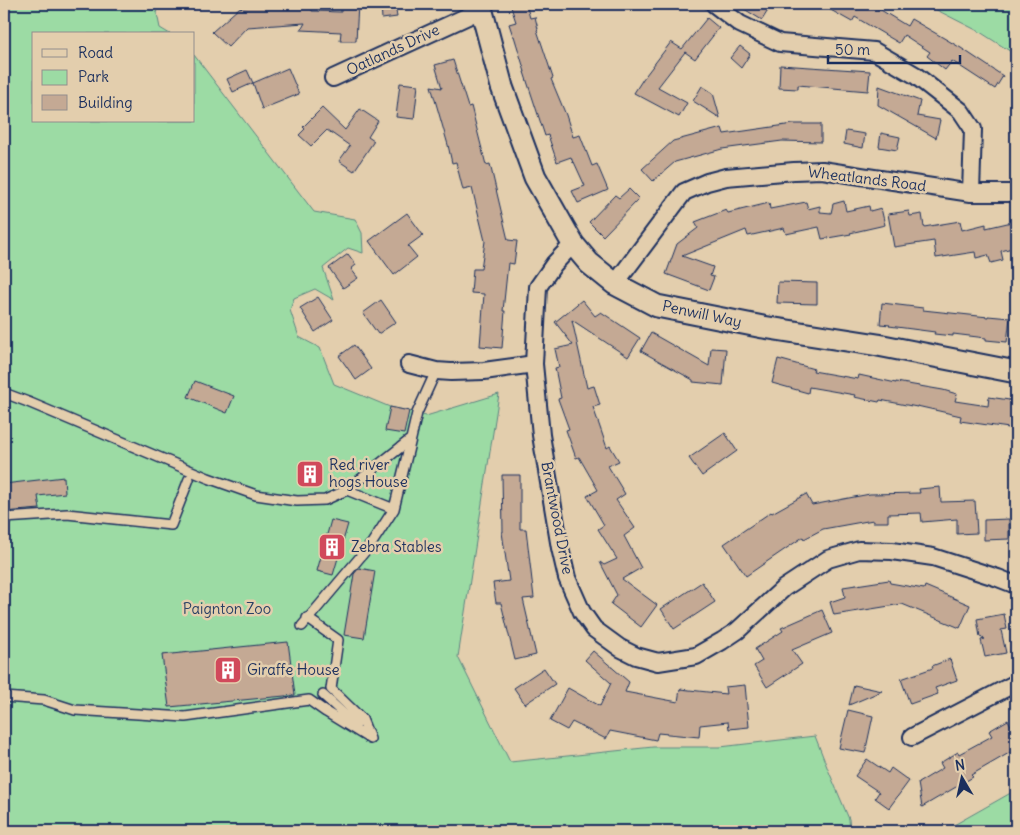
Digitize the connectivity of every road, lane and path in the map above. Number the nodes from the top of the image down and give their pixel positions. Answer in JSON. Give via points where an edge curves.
{"nodes":[{"id":1,"x":714,"y":4,"type":"edge"},
{"id":2,"x":480,"y":7,"type":"edge"},
{"id":3,"x":333,"y":78,"type":"dead end"},
{"id":4,"x":971,"y":193,"type":"junction"},
{"id":5,"x":1016,"y":193,"type":"edge"},
{"id":6,"x":573,"y":244,"type":"junction"},
{"id":7,"x":615,"y":284,"type":"junction"},
{"id":8,"x":409,"y":364,"type":"dead end"},
{"id":9,"x":534,"y":364,"type":"junction"},
{"id":10,"x":436,"y":371,"type":"junction"},
{"id":11,"x":1016,"y":372,"type":"edge"},
{"id":12,"x":4,"y":393,"type":"edge"},
{"id":13,"x":411,"y":439,"type":"junction"},
{"id":14,"x":189,"y":480,"type":"dead end"},
{"id":15,"x":347,"y":490,"type":"junction"},
{"id":16,"x":394,"y":509,"type":"junction"},
{"id":17,"x":4,"y":518,"type":"edge"},
{"id":18,"x":1016,"y":585,"type":"edge"},
{"id":19,"x":1016,"y":683,"type":"edge"},
{"id":20,"x":323,"y":695,"type":"dead end"},
{"id":21,"x":4,"y":697,"type":"edge"},
{"id":22,"x":912,"y":737,"type":"dead end"},
{"id":23,"x":370,"y":739,"type":"junction"}],
"edges":[{"from":1,"to":4,"type":"street","via":[[740,24],[780,43],[874,51],[915,75],[961,111],[972,129]]},
{"from":2,"to":3,"type":"street","name":"Oatlands Drive"},
{"from":2,"to":6,"type":"street","name":"Penwill Way","via":[[502,87],[535,177]]},
{"from":4,"to":5,"type":"street","name":"Wheatlands Road"},
{"from":4,"to":7,"type":"street","name":"Wheatlands Road","via":[[822,170],[726,177],[684,192]]},
{"from":6,"to":7,"type":"street","name":"Penwill Way"},
{"from":6,"to":9,"type":"street","name":"Brantwood Drive","via":[[538,287]]},
{"from":7,"to":11,"type":"street","name":"Penwill Way","via":[[657,306]]},
{"from":8,"to":10,"type":"street"},
{"from":9,"to":10,"type":"street","via":[[484,371]]},
{"from":9,"to":18,"type":"street","name":"Brantwood Drive","via":[[541,435],[567,578],[582,612],[594,629],[636,656],[658,662],[696,656],[737,631],[784,588],[828,559],[860,550],[933,557]]},
{"from":10,"to":13,"type":"lane","via":[[417,413]]},
{"from":12,"to":15,"type":"lane","via":[[256,495],[298,501],[325,500]]},
{"from":13,"to":15,"type":"lane"},
{"from":13,"to":16,"type":"lane"},
{"from":14,"to":17,"type":"lane","via":[[171,526],[67,514]]},
{"from":15,"to":16,"type":"lane"},
{"from":16,"to":23,"type":"lane","via":[[372,543],[304,622],[338,640],[331,689],[362,719]]},
{"from":19,"to":22,"type":"street"},
{"from":20,"to":23,"type":"lane"},
{"from":21,"to":23,"type":"lane","via":[[44,700],[75,710],[185,717],[309,700]]}]}
